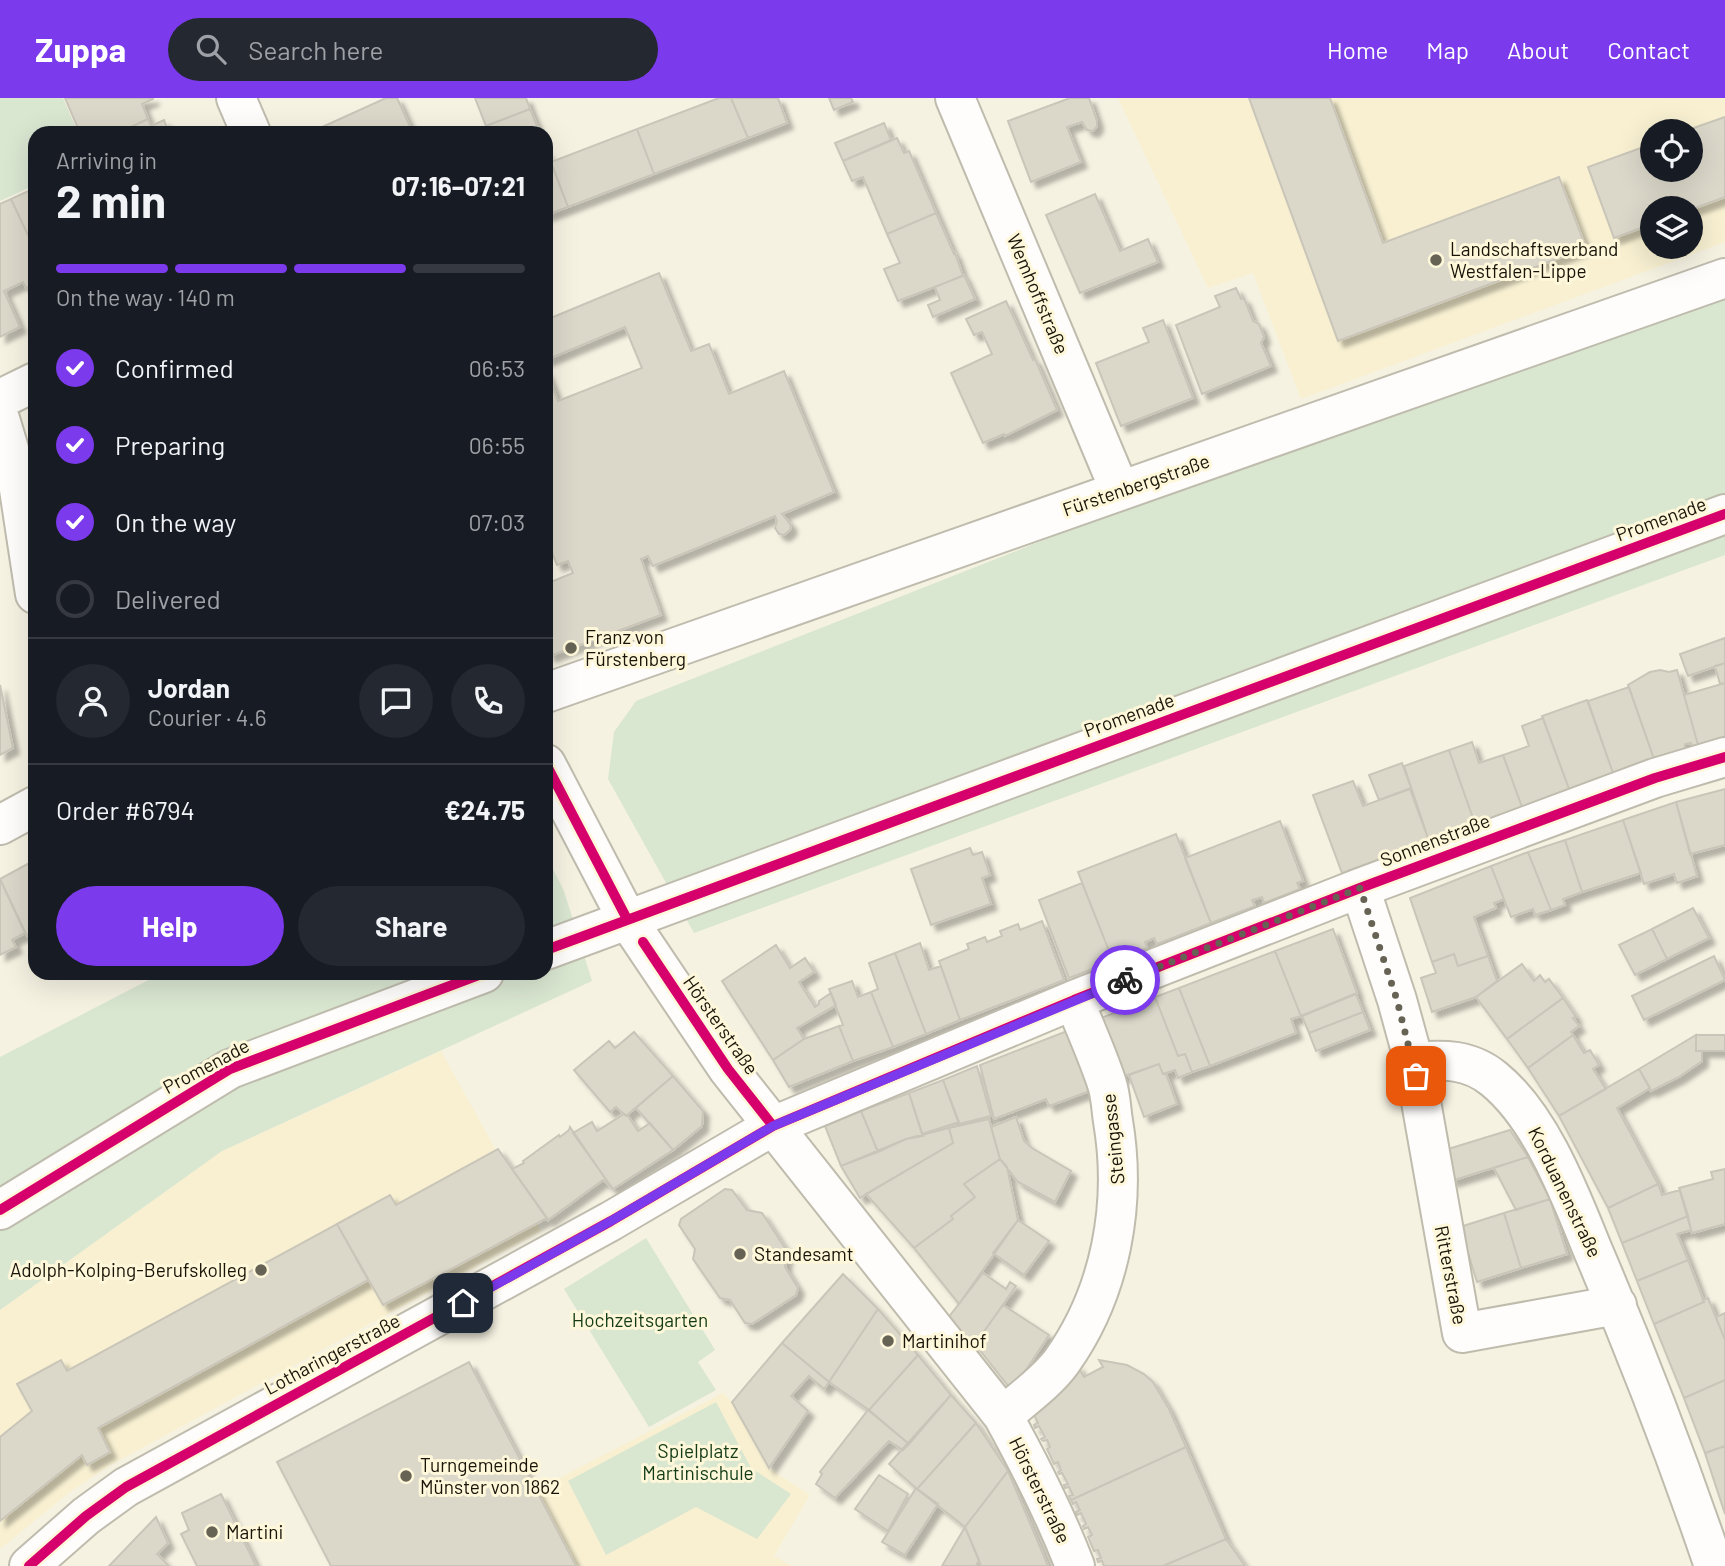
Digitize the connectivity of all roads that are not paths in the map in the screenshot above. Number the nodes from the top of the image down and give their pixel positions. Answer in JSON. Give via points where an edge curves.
{"nodes":[{"id":1,"x":236,"y":98,"type":"edge"},
{"id":2,"x":955,"y":98,"type":"edge"},
{"id":3,"x":248,"y":126,"type":"edge"},
{"id":4,"x":1725,"y":278,"type":"edge"},
{"id":5,"x":28,"y":385,"type":"edge"},
{"id":6,"x":0,"y":399,"type":"edge"},
{"id":7,"x":0,"y":419,"type":"edge"},
{"id":8,"x":1118,"y":483,"type":"junction"},
{"id":9,"x":1725,"y":514,"type":"edge"},
{"id":10,"x":28,"y":548,"type":"edge"},
{"id":11,"x":553,"y":690,"type":"edge"},
{"id":12,"x":1725,"y":757,"type":"edge"},
{"id":13,"x":553,"y":777,"type":"edge"},
{"id":14,"x":28,"y":810,"type":"edge"},
{"id":15,"x":0,"y":825,"type":"edge"},
{"id":16,"x":1360,"y":888,"type":"junction"},
{"id":17,"x":628,"y":919,"type":"junction"},
{"id":18,"x":553,"y":947,"type":"edge"},
{"id":19,"x":465,"y":980,"type":"edge"},
{"id":20,"x":1074,"y":999,"type":"junction"},
{"id":21,"x":1414,"y":1062,"type":"junction"},
{"id":22,"x":773,"y":1126,"type":"junction"},
{"id":23,"x":0,"y":1210,"type":"edge"},
{"id":24,"x":1617,"y":1305,"type":"junction"},
{"id":25,"x":1003,"y":1416,"type":"junction"},
{"id":26,"x":29,"y":1566,"type":"edge"},
{"id":27,"x":1075,"y":1566,"type":"edge"},
{"id":28,"x":1714,"y":1566,"type":"edge"}],
"edges":[{"from":1,"to":3,"type":"street"},
{"from":2,"to":8,"type":"street","name":"Wemhoffstraße"},
{"from":4,"to":8,"type":"street","name":"Fürstenbergstraße"},
{"from":5,"to":6,"type":"street"},
{"from":7,"to":10,"type":"street","via":[[17,476]]},
{"from":8,"to":11,"type":"street","name":"Fürstenbergstraße"},
{"from":9,"to":17,"type":"street","name":"Promenade"},
{"from":12,"to":16,"type":"street","name":"Sonnenstraße","via":[[1618,791]]},
{"from":13,"to":17,"type":"street","name":"Hörsterstraße"},
{"from":14,"to":15,"type":"street"},
{"from":16,"to":20,"type":"street","name":"Sonnenstraße"},
{"from":16,"to":21,"type":"street"},
{"from":17,"to":18,"type":"street","name":"Promenade"},
{"from":17,"to":22,"type":"street","name":"Hörsterstraße","via":[[728,1069]]},
{"from":19,"to":23,"type":"street","name":"Promenade","via":[[230,1069]]},
{"from":20,"to":22,"type":"street","name":"Sonnenstraße"},
{"from":20,"to":25,"type":"street","name":"Steingasse","via":[[1108,1086],[1118,1149],[1113,1241],[1101,1286],[1060,1364]]},
{"from":21,"to":24,"type":"street","name":"Korduanenstraße","via":[[1463,1062],[1493,1078],[1512,1096],[1547,1150]]},
{"from":21,"to":24,"type":"street","name":"Ritterstraße","via":[[1462,1333]]},
{"from":22,"to":25,"type":"street","name":"Hörsterstraße"},
{"from":22,"to":26,"type":"street","name":"Lotharingerstraße","via":[[611,1221],[126,1487]]},
{"from":24,"to":28,"type":"street","name":"Korduanenstraße"},
{"from":25,"to":27,"type":"street","name":"Hörsterstraße","via":[[1036,1475]]}]}
